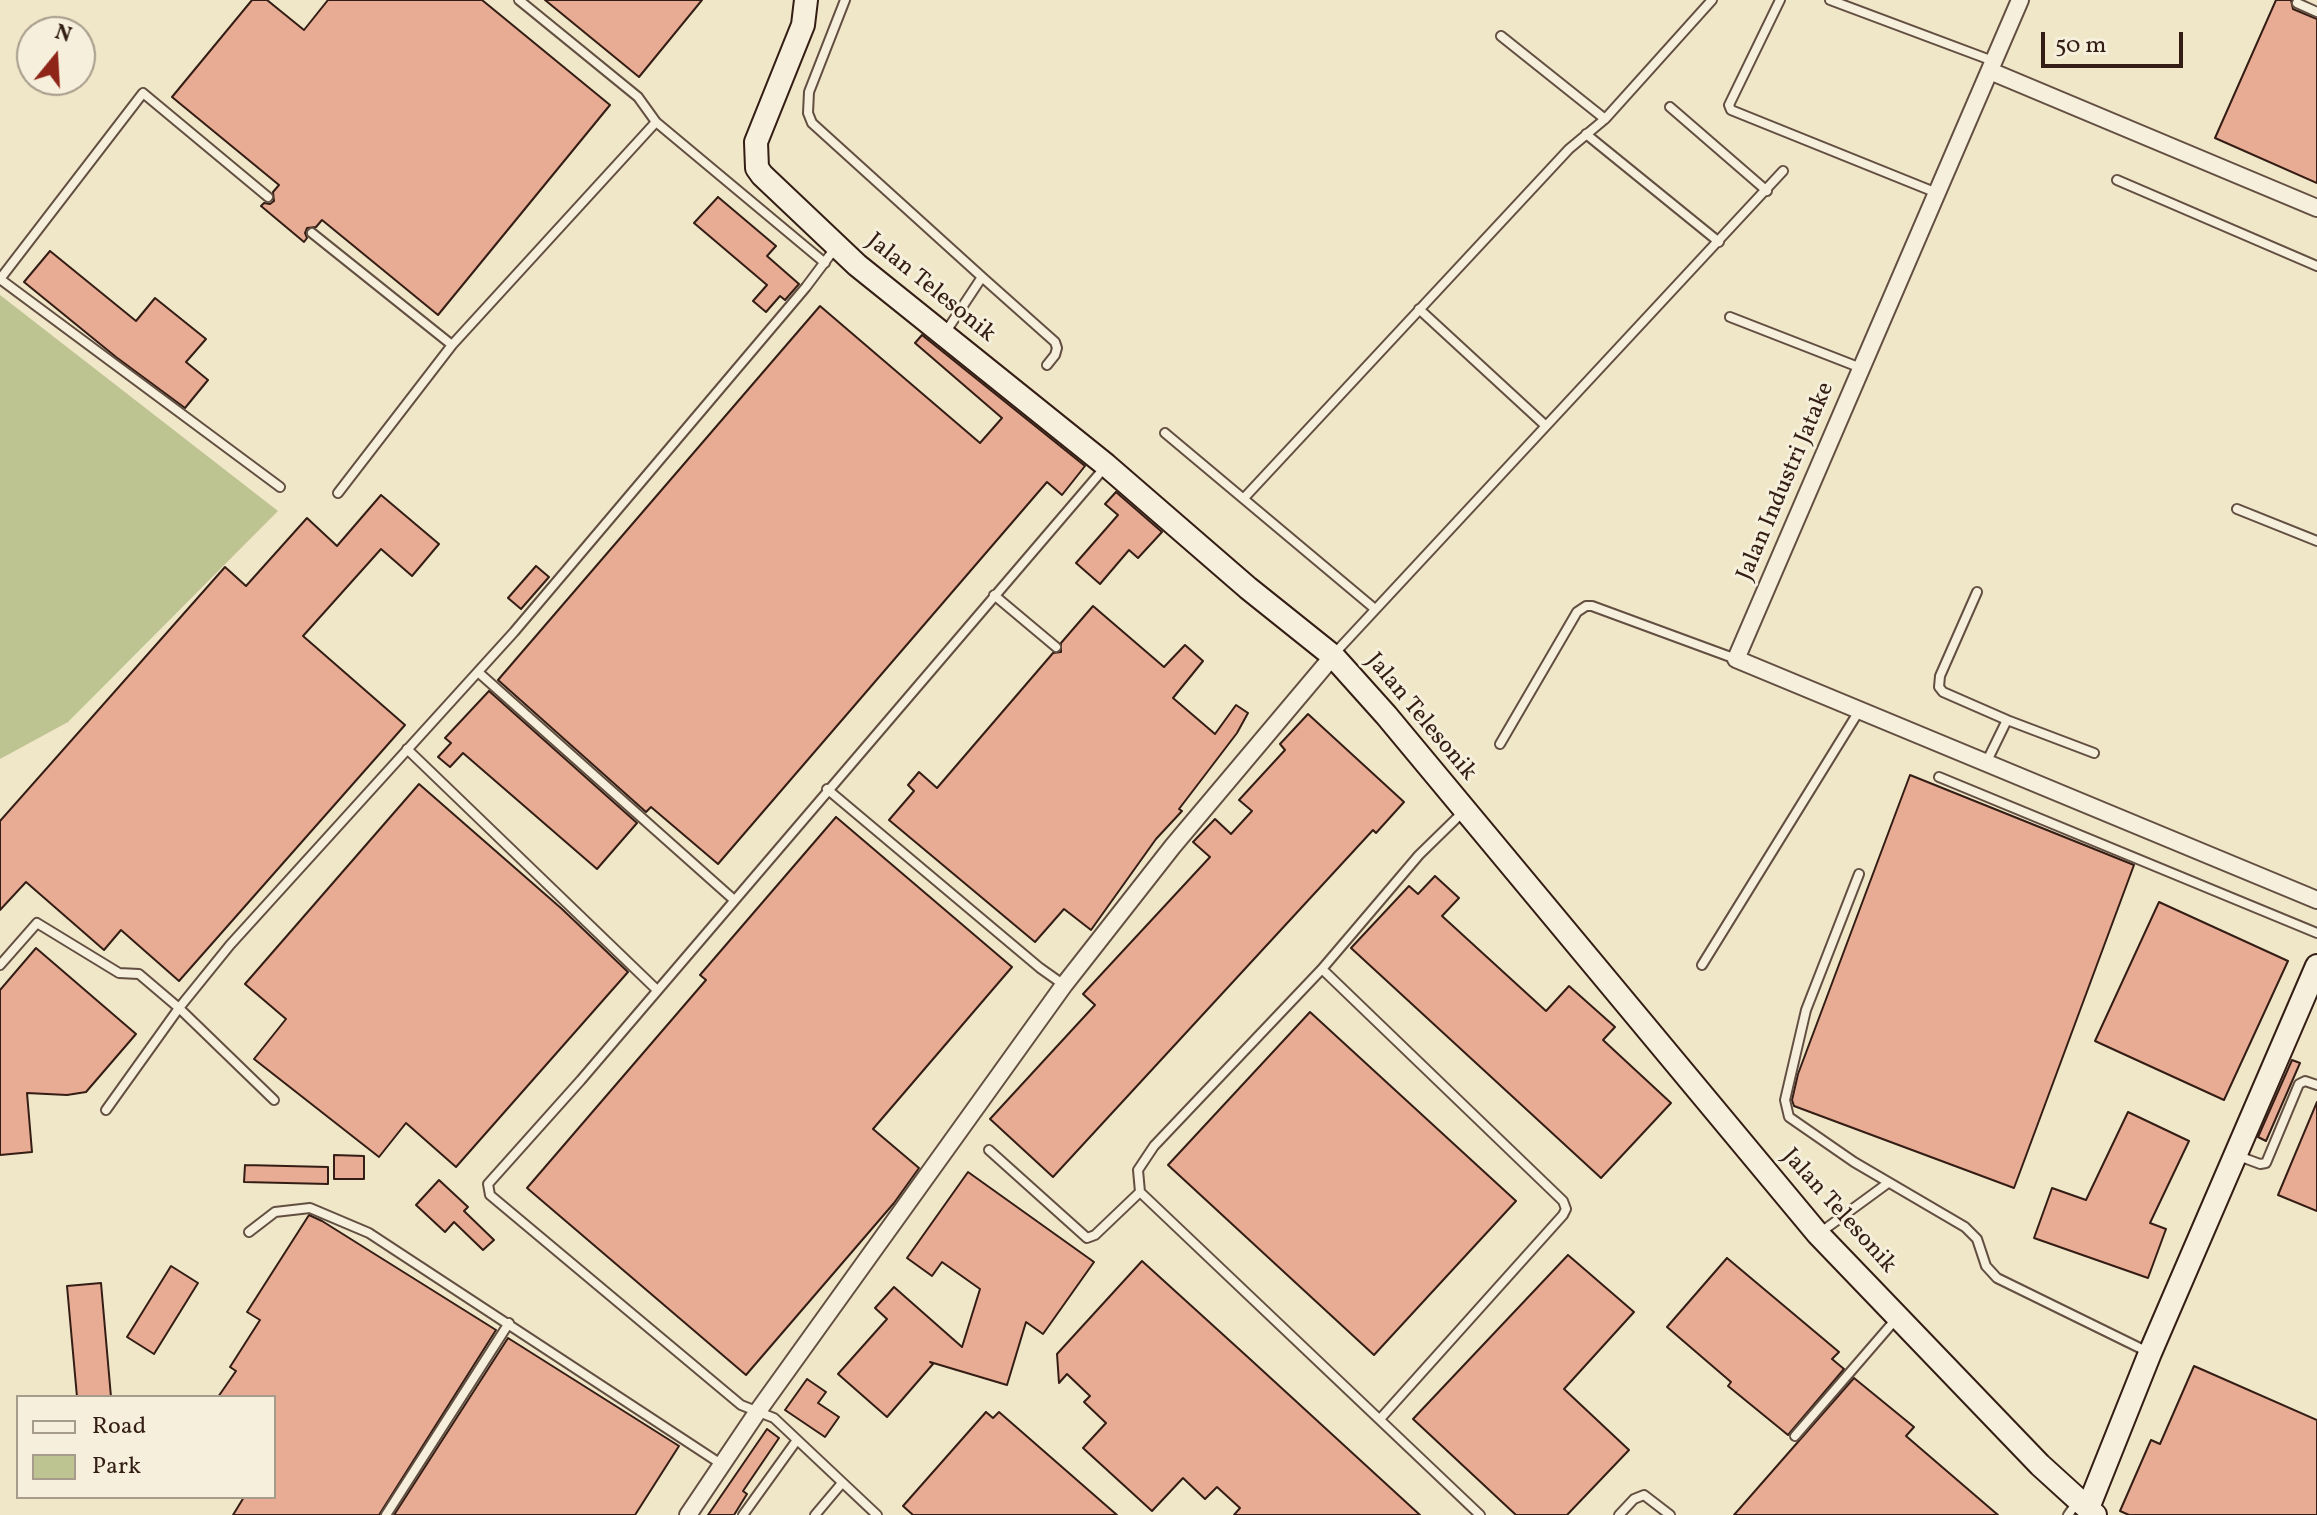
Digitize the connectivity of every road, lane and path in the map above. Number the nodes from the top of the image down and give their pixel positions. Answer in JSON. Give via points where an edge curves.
{"nodes":[{"id":1,"x":519,"y":0,"type":"edge"},
{"id":2,"x":806,"y":0,"type":"edge"},
{"id":3,"x":845,"y":0,"type":"edge"},
{"id":4,"x":1712,"y":0,"type":"edge"},
{"id":5,"x":1780,"y":0,"type":"edge"},
{"id":6,"x":1830,"y":0,"type":"edge"},
{"id":7,"x":2020,"y":0,"type":"edge"},
{"id":8,"x":2297,"y":3,"type":"dead end"},
{"id":9,"x":2317,"y":12,"type":"edge"},
{"id":10,"x":1501,"y":36,"type":"dead end"},
{"id":11,"x":1992,"y":66,"type":"junction"},
{"id":12,"x":1670,"y":107,"type":"dead end"},
{"id":13,"x":1605,"y":119,"type":"junction"},
{"id":14,"x":656,"y":122,"type":"junction"},
{"id":15,"x":1586,"y":134,"type":"junction"},
{"id":16,"x":1783,"y":171,"type":"dead end"},
{"id":17,"x":2117,"y":180,"type":"dead end"},
{"id":18,"x":1767,"y":191,"type":"junction"},
{"id":19,"x":1937,"y":193,"type":"junction"},
{"id":20,"x":268,"y":197,"type":"dead end"},
{"id":21,"x":2317,"y":208,"type":"edge"},
{"id":22,"x":312,"y":233,"type":"dead end"},
{"id":23,"x":1719,"y":242,"type":"junction"},
{"id":24,"x":831,"y":255,"type":"junction"},
{"id":25,"x":2317,"y":266,"type":"edge"},
{"id":26,"x":982,"y":277,"type":"junction"},
{"id":27,"x":1419,"y":309,"type":"junction"},
{"id":28,"x":1730,"y":317,"type":"dead end"},
{"id":29,"x":944,"y":334,"type":"junction"},
{"id":30,"x":452,"y":345,"type":"junction"},
{"id":31,"x":1047,"y":365,"type":"dead end"},
{"id":32,"x":1862,"y":368,"type":"junction"},
{"id":33,"x":1546,"y":426,"type":"junction"},
{"id":34,"x":1165,"y":433,"type":"dead end"},
{"id":35,"x":1106,"y":465,"type":"junction"},
{"id":36,"x":280,"y":487,"type":"dead end"},
{"id":37,"x":338,"y":493,"type":"dead end"},
{"id":38,"x":1245,"y":497,"type":"junction"},
{"id":39,"x":2237,"y":509,"type":"dead end"},
{"id":40,"x":2317,"y":541,"type":"edge"},
{"id":41,"x":1977,"y":592,"type":"dead end"},
{"id":42,"x":994,"y":595,"type":"junction"},
{"id":43,"x":1375,"y":609,"type":"junction"},
{"id":44,"x":1056,"y":647,"type":"dead end"},
{"id":45,"x":1333,"y":656,"type":"junction"},
{"id":46,"x":1736,"y":659,"type":"junction"},
{"id":47,"x":478,"y":672,"type":"junction"},
{"id":48,"x":1860,"y":710,"type":"junction"},
{"id":49,"x":2007,"y":720,"type":"junction"},
{"id":50,"x":1500,"y":744,"type":"dead end"},
{"id":51,"x":407,"y":749,"type":"junction"},
{"id":52,"x":2094,"y":753,"type":"dead end"},
{"id":53,"x":1986,"y":763,"type":"junction"},
{"id":54,"x":1939,"y":777,"type":"dead end"},
{"id":55,"x":827,"y":789,"type":"junction"},
{"id":56,"x":1464,"y":811,"type":"junction"},
{"id":57,"x":1859,"y":874,"type":"dead end"},
{"id":58,"x":733,"y":899,"type":"junction"},
{"id":59,"x":2317,"y":900,"type":"edge"},
{"id":60,"x":2317,"y":933,"type":"edge"},
{"id":61,"x":0,"y":965,"type":"edge"},
{"id":62,"x":1702,"y":965,"type":"dead end"},
{"id":63,"x":2317,"y":966,"type":"edge"},
{"id":64,"x":1322,"y":969,"type":"junction"},
{"id":65,"x":1064,"y":985,"type":"junction"},
{"id":66,"x":657,"y":990,"type":"junction"},
{"id":67,"x":179,"y":1008,"type":"junction"},
{"id":68,"x":2317,"y":1085,"type":"edge"},
{"id":69,"x":274,"y":1100,"type":"dead end"},
{"id":70,"x":106,"y":1110,"type":"dead end"},
{"id":71,"x":989,"y":1150,"type":"dead end"},
{"id":72,"x":2235,"y":1155,"type":"junction"},
{"id":73,"x":1888,"y":1183,"type":"junction"},
{"id":74,"x":1140,"y":1192,"type":"junction"},
{"id":75,"x":249,"y":1232,"type":"dead end"},
{"id":76,"x":1818,"y":1234,"type":"junction"},
{"id":77,"x":1898,"y":1317,"type":"junction"},
{"id":78,"x":509,"y":1323,"type":"junction"},
{"id":79,"x":2150,"y":1353,"type":"junction"},
{"id":80,"x":758,"y":1411,"type":"junction"},
{"id":81,"x":1380,"y":1419,"type":"junction"},
{"id":82,"x":1795,"y":1436,"type":"dead end"},
{"id":83,"x":797,"y":1440,"type":"junction"},
{"id":84,"x":721,"y":1464,"type":"junction"},
{"id":85,"x":842,"y":1483,"type":"junction"},
{"id":86,"x":2082,"y":1510,"type":"edge"},
{"id":87,"x":386,"y":1515,"type":"edge"},
{"id":88,"x":688,"y":1515,"type":"edge"},
{"id":89,"x":743,"y":1515,"type":"edge"},
{"id":90,"x":815,"y":1515,"type":"edge"},
{"id":91,"x":877,"y":1515,"type":"edge"},
{"id":92,"x":1480,"y":1515,"type":"edge"},
{"id":93,"x":1619,"y":1515,"type":"edge"},
{"id":94,"x":1670,"y":1515,"type":"edge"}],
"edges":[{"from":1,"to":14,"type":"lane","via":[[638,97]]},
{"from":2,"to":24,"type":"street","name":"Jalan Telesonik","via":[[803,25],[756,142],[757,168]]},
{"from":3,"to":26,"type":"lane","via":[[809,92],[812,123]]},
{"from":4,"to":13,"type":"lane"},
{"from":5,"to":19,"type":"lane","via":[[1731,110]]},
{"from":6,"to":11,"type":"lane"},
{"from":7,"to":11,"type":"street","name":"Jalan Industri Jatake"},
{"from":8,"to":9,"type":"lane"},
{"from":10,"to":13,"type":"lane"},
{"from":11,"to":19,"type":"street","name":"Jalan Industri Jatake"},
{"from":11,"to":21,"type":"street"},
{"from":12,"to":18,"type":"lane"},
{"from":13,"to":15,"type":"lane"},
{"from":14,"to":24,"type":"lane"},
{"from":14,"to":30,"type":"lane"},
{"from":15,"to":23,"type":"lane"},
{"from":15,"to":27,"type":"lane"},
{"from":16,"to":18,"type":"lane"},
{"from":17,"to":25,"type":"lane"},
{"from":18,"to":23,"type":"lane"},
{"from":19,"to":32,"type":"street","name":"Jalan Industri Jatake"},
{"from":20,"to":36,"type":"lane","via":[[143,93],[0,279]]},
{"from":22,"to":30,"type":"lane"},
{"from":23,"to":33,"type":"lane"},
{"from":24,"to":29,"type":"street","name":"Jalan Telesonik"},
{"from":24,"to":47,"type":"lane"},
{"from":26,"to":29,"type":"lane"},
{"from":26,"to":31,"type":"lane","via":[[1055,342],[1055,355]]},
{"from":27,"to":33,"type":"lane"},
{"from":27,"to":38,"type":"lane"},
{"from":28,"to":32,"type":"lane"},
{"from":29,"to":35,"type":"street","name":"Jalan Telesonik"},
{"from":30,"to":37,"type":"lane"},
{"from":32,"to":46,"type":"street","name":"Jalan Industri Jatake"},
{"from":33,"to":43,"type":"lane"},
{"from":34,"to":38,"type":"lane"},
{"from":35,"to":42,"type":"lane"},
{"from":35,"to":45,"type":"street","name":"Jalan Telesonik"},
{"from":38,"to":43,"type":"lane"},
{"from":39,"to":40,"type":"lane"},
{"from":41,"to":49,"type":"lane","via":[[1939,687]]},
{"from":42,"to":44,"type":"lane"},
{"from":42,"to":55,"type":"lane"},
{"from":43,"to":45,"type":"lane"},
{"from":45,"to":56,"type":"street","name":"Jalan Telesonik"},
{"from":45,"to":65,"type":"street"},
{"from":46,"to":48,"type":"street"},
{"from":46,"to":50,"type":"lane","via":[[1586,606],[1577,612]]},
{"from":47,"to":51,"type":"lane"},
{"from":47,"to":58,"type":"lane"},
{"from":48,"to":53,"type":"street"},
{"from":48,"to":62,"type":"lane"},
{"from":49,"to":52,"type":"lane"},
{"from":49,"to":53,"type":"lane"},
{"from":51,"to":66,"type":"lane"},
{"from":51,"to":67,"type":"lane"},
{"from":53,"to":59,"type":"street"},
{"from":54,"to":60,"type":"lane"},
{"from":55,"to":58,"type":"lane"},
{"from":55,"to":65,"type":"lane"},
{"from":56,"to":64,"type":"lane","via":[[1419,855]]},
{"from":56,"to":76,"type":"street","name":"Jalan Telesonik"},
{"from":57,"to":73,"type":"lane","via":[[1806,1010],[1784,1106],[1798,1125]]},
{"from":58,"to":66,"type":"lane"},
{"from":61,"to":67,"type":"lane","via":[[37,923],[119,973],[139,974]]},
{"from":63,"to":72,"type":"street","name":"Jalan Telesonik"},
{"from":64,"to":74,"type":"lane","via":[[1154,1146],[1138,1170]]},
{"from":64,"to":81,"type":"lane","via":[[1566,1209]]},
{"from":65,"to":80,"type":"street"},
{"from":66,"to":80,"type":"lane","via":[[490,1179],[487,1191],[741,1405]]},
{"from":67,"to":69,"type":"lane"},
{"from":67,"to":70,"type":"lane"},
{"from":68,"to":72,"type":"lane","via":[[2299,1084],[2266,1163]]},
{"from":71,"to":74,"type":"lane","via":[[1087,1238]]},
{"from":72,"to":79,"type":"street","name":"Jalan Telesonik"},
{"from":73,"to":76,"type":"lane"},
{"from":73,"to":79,"type":"lane","via":[[1965,1227],[1997,1278]]},
{"from":74,"to":81,"type":"lane"},
{"from":75,"to":78,"type":"lane","via":[[275,1212],[310,1208],[369,1233]]},
{"from":76,"to":77,"type":"street","name":"Jalan Telesonik"},
{"from":77,"to":82,"type":"lane"},
{"from":77,"to":86,"type":"street","name":"Jalan Telesonik"},
{"from":78,"to":84,"type":"lane"},
{"from":78,"to":87,"type":"lane"},
{"from":79,"to":86,"type":"street","name":"Jalan Telesonik"},
{"from":80,"to":83,"type":"lane"},
{"from":80,"to":84,"type":"street"},
{"from":81,"to":92,"type":"lane"},
{"from":83,"to":85,"type":"lane"},
{"from":83,"to":89,"type":"lane"},
{"from":84,"to":88,"type":"street"},
{"from":85,"to":90,"type":"lane"},
{"from":85,"to":91,"type":"lane"},
{"from":93,"to":94,"type":"lane","via":[[1644,1495]]}]}
